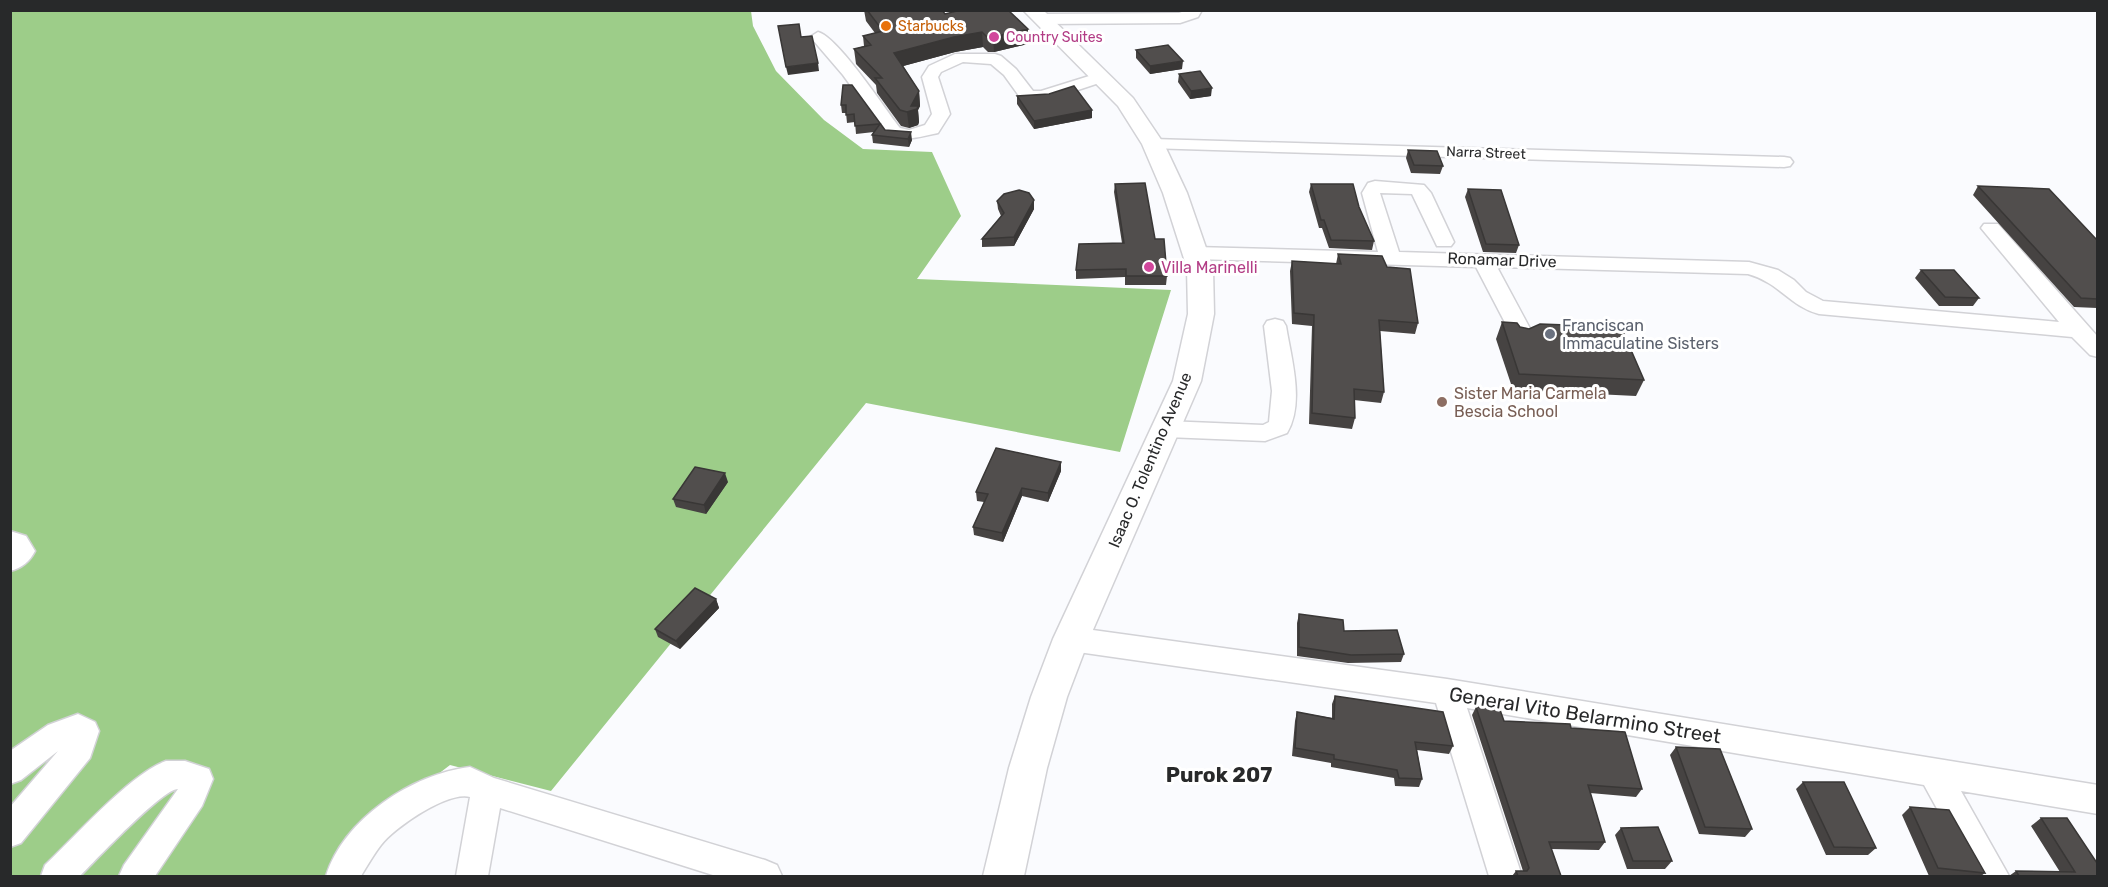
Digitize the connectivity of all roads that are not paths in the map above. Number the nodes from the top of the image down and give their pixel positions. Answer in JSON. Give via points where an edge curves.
{"nodes":[{"id":1,"x":1195,"y":10,"type":"edge"},
{"id":2,"x":1037,"y":15,"type":"edge"},
{"id":3,"x":818,"y":37,"type":"dead end"},
{"id":4,"x":1102,"y":77,"type":"junction"},
{"id":5,"x":1153,"y":144,"type":"junction"},
{"id":6,"x":1784,"y":162,"type":"dead end"},
{"id":7,"x":1991,"y":228,"type":"dead end"},
{"id":8,"x":1444,"y":242,"type":"dead end"},
{"id":9,"x":1196,"y":253,"type":"junction"},
{"id":10,"x":1390,"y":257,"type":"junction"},
{"id":11,"x":1482,"y":259,"type":"junction"},
{"id":12,"x":1275,"y":326,"type":"dead end"},
{"id":13,"x":2078,"y":331,"type":"junction"},
{"id":14,"x":1523,"y":336,"type":"edge"},
{"id":15,"x":2097,"y":350,"type":"edge"},
{"id":16,"x":1166,"y":429,"type":"junction"},
{"id":17,"x":10,"y":541,"type":"edge"},
{"id":18,"x":10,"y":561,"type":"edge"},
{"id":19,"x":1071,"y":639,"type":"junction"},
{"id":20,"x":1447,"y":692,"type":"junction"},
{"id":21,"x":10,"y":771,"type":"edge"},
{"id":22,"x":1934,"y":774,"type":"junction"},
{"id":23,"x":488,"y":790,"type":"junction"},
{"id":24,"x":2097,"y":800,"type":"edge"},
{"id":25,"x":10,"y":832,"type":"edge"},
{"id":26,"x":57,"y":876,"type":"edge"},
{"id":27,"x":136,"y":876,"type":"edge"},
{"id":28,"x":342,"y":876,"type":"edge"},
{"id":29,"x":472,"y":876,"type":"edge"},
{"id":30,"x":765,"y":876,"type":"edge"},
{"id":31,"x":1003,"y":876,"type":"edge"},
{"id":32,"x":1505,"y":876,"type":"edge"},
{"id":33,"x":1992,"y":876,"type":"edge"}],
"edges":[{"from":1,"to":2,"type":"street","via":[[1180,18]]},
{"from":2,"to":4,"type":"main road","name":"Isaac O. Tolentino Avenue"},
{"from":3,"to":4,"type":"street","via":[[864,89],[894,133],[909,135],[932,129],[941,114],[930,77],[934,69],[961,57],[994,59],[1028,96],[1042,96]]},
{"from":4,"to":5,"type":"main road","name":"Isaac O. Tolentino Avenue","via":[[1126,102]]},
{"from":5,"to":6,"type":"street","name":"Narra Street"},
{"from":5,"to":9,"type":"main road","name":"Isaac O. Tolentino Avenue"},
{"from":7,"to":13,"type":"street"},
{"from":8,"to":10,"type":"street","via":[[1417,189],[1375,187],[1371,193]]},
{"from":9,"to":10,"type":"street","name":"Ronamar Drive"},
{"from":9,"to":16,"type":"main road","name":"Isaac O. Tolentino Avenue","via":[[1200,268],[1200,314],[1187,381]]},
{"from":10,"to":11,"type":"street","name":"Ronamar Drive"},
{"from":11,"to":13,"type":"street","name":"Ronamar Drive","via":[[1749,268],[1771,274],[1799,297],[1819,307]]},
{"from":11,"to":14,"type":"street"},
{"from":12,"to":16,"type":"street","via":[[1284,415],[1279,427],[1265,433]]},
{"from":13,"to":15,"type":"street"},
{"from":16,"to":19,"type":"main road","name":"Isaac O. Tolentino Avenue"},
{"from":17,"to":18,"type":"street","via":[[17,543],[22,552]]},
{"from":19,"to":20,"type":"street","name":"General Vito Belarmino Street"},
{"from":19,"to":31,"type":"main road","name":"Isaac O. Tolentino Avenue","via":[[1028,768]]},
{"from":20,"to":22,"type":"street","name":"General Vito Belarmino Street"},
{"from":20,"to":32,"type":"street"},
{"from":21,"to":25,"type":"street","via":[[65,730],[78,727],[84,731],[79,748]]},
{"from":22,"to":24,"type":"street","name":"General Vito Belarmino Street"},
{"from":22,"to":33,"type":"street"},
{"from":23,"to":28,"type":"street","via":[[470,780],[446,784],[401,808],[371,832]]},
{"from":23,"to":29,"type":"street"},
{"from":23,"to":30,"type":"street"},
{"from":26,"to":27,"type":"street","via":[[166,775],[198,779],[192,796]]}]}
